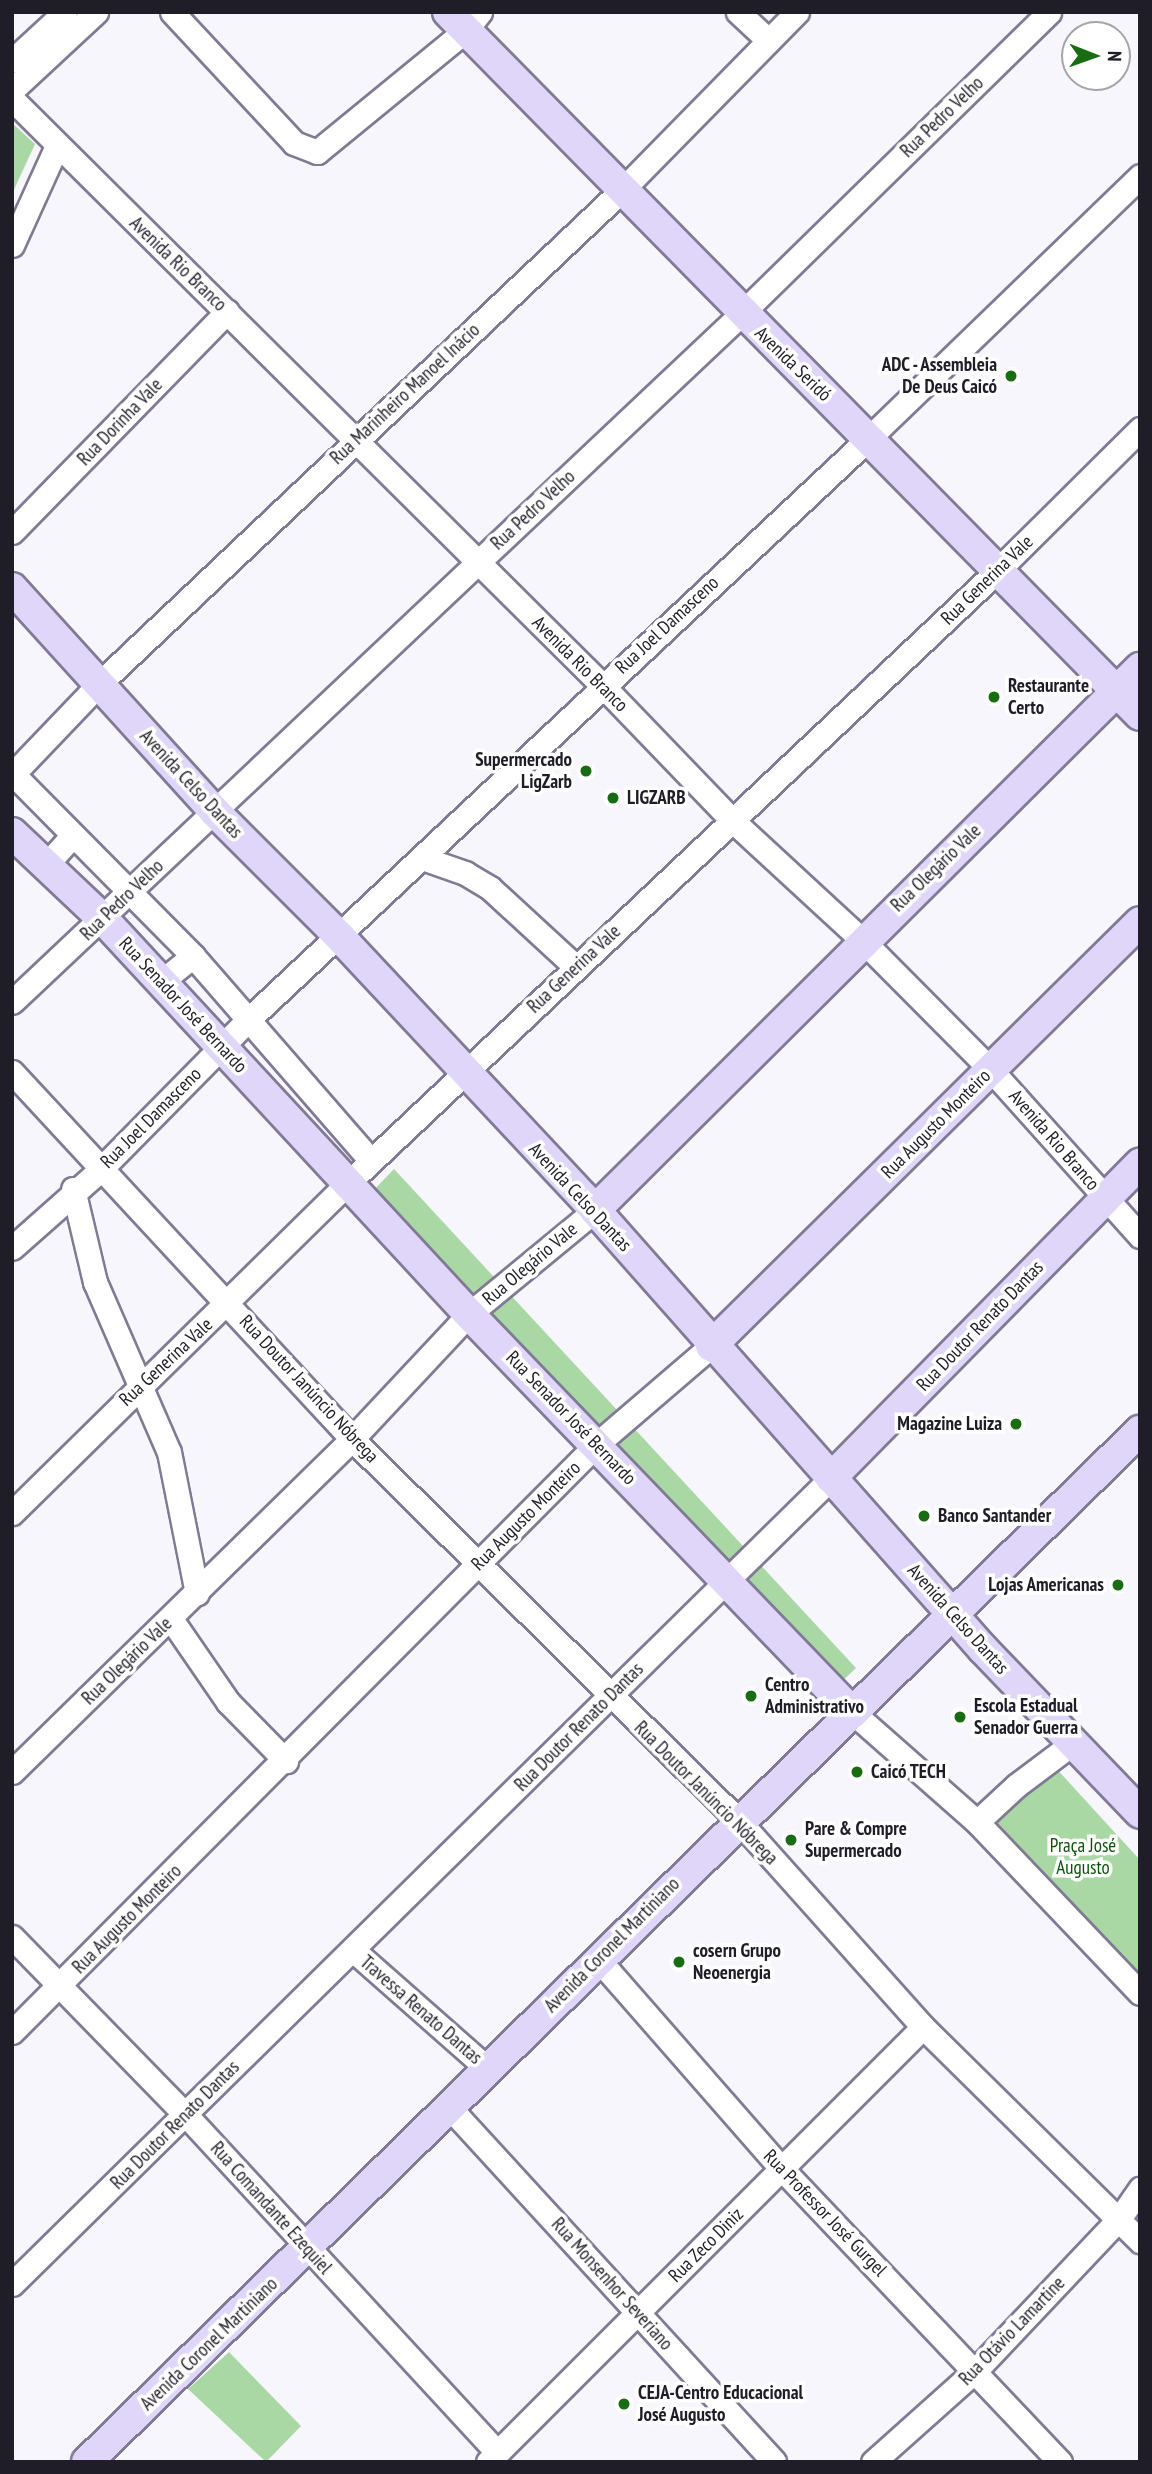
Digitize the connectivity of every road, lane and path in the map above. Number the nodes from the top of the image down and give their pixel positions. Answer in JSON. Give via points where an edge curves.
{"nodes":[{"id":1,"x":172,"y":12,"type":"edge"},
{"id":2,"x":738,"y":12,"type":"edge"},
{"id":3,"x":797,"y":12,"type":"edge"},
{"id":4,"x":1049,"y":12,"type":"edge"},
{"id":5,"x":81,"y":15,"type":"edge"},
{"id":6,"x":465,"y":18,"type":"edge"},
{"id":7,"x":768,"y":40,"type":"junction"},
{"id":8,"x":12,"y":61,"type":"edge"},
{"id":9,"x":12,"y":90,"type":"edge"},
{"id":10,"x":12,"y":99,"type":"edge"},
{"id":11,"x":57,"y":146,"type":"junction"},
{"id":12,"x":1140,"y":176,"type":"edge"},
{"id":13,"x":623,"y":189,"type":"junction"},
{"id":14,"x":12,"y":244,"type":"edge"},
{"id":15,"x":228,"y":312,"type":"junction"},
{"id":16,"x":741,"y":314,"type":"junction"},
{"id":17,"x":1140,"y":429,"type":"edge"},
{"id":18,"x":869,"y":438,"type":"junction"},
{"id":19,"x":356,"y":440,"type":"junction"},
{"id":20,"x":12,"y":532,"type":"edge"},
{"id":21,"x":476,"y":564,"type":"junction"},
{"id":22,"x":998,"y":570,"type":"junction"},
{"id":23,"x":12,"y":588,"type":"edge"},
{"id":24,"x":1140,"y":668,"type":"edge"},
{"id":25,"x":99,"y":684,"type":"junction"},
{"id":26,"x":602,"y":685,"type":"junction"},
{"id":27,"x":1116,"y":691,"type":"junction"},
{"id":28,"x":1140,"y":715,"type":"edge"},
{"id":29,"x":13,"y":774,"type":"edge"},
{"id":30,"x":214,"y":811,"type":"junction"},
{"id":31,"x":733,"y":821,"type":"junction"},
{"id":32,"x":12,"y":833,"type":"edge"},
{"id":33,"x":73,"y":835,"type":"junction"},
{"id":34,"x":422,"y":858,"type":"junction"},
{"id":35,"x":46,"y":865,"type":"junction"},
{"id":36,"x":131,"y":892,"type":"junction"},
{"id":37,"x":104,"y":920,"type":"junction"},
{"id":38,"x":1140,"y":922,"type":"edge"},
{"id":39,"x":339,"y":936,"type":"junction"},
{"id":40,"x":862,"y":940,"type":"junction"},
{"id":41,"x":193,"y":956,"type":"junction"},
{"id":42,"x":576,"y":967,"type":"junction"},
{"id":43,"x":162,"y":981,"type":"junction"},
{"id":44,"x":12,"y":1002,"type":"edge"},
{"id":45,"x":249,"y":1019,"type":"junction"},
{"id":46,"x":222,"y":1046,"type":"junction"},
{"id":47,"x":991,"y":1070,"type":"junction"},
{"id":48,"x":12,"y":1072,"type":"edge"},
{"id":49,"x":463,"y":1073,"type":"junction"},
{"id":50,"x":306,"y":1090,"type":"junction"},
{"id":51,"x":283,"y":1112,"type":"junction"},
{"id":52,"x":371,"y":1161,"type":"junction"},
{"id":53,"x":1140,"y":1164,"type":"edge"},
{"id":54,"x":99,"y":1171,"type":"junction"},
{"id":55,"x":348,"y":1183,"type":"junction"},
{"id":56,"x":73,"y":1189,"type":"junction"},
{"id":57,"x":1105,"y":1198,"type":"junction"},
{"id":58,"x":595,"y":1210,"type":"junction"},
{"id":59,"x":1140,"y":1236,"type":"edge"},
{"id":60,"x":12,"y":1248,"type":"edge"},
{"id":61,"x":230,"y":1304,"type":"junction"},
{"id":62,"x":469,"y":1314,"type":"junction"},
{"id":63,"x":711,"y":1346,"type":"junction"},
{"id":64,"x":138,"y":1385,"type":"junction"},
{"id":65,"x":1140,"y":1430,"type":"edge"},
{"id":66,"x":352,"y":1439,"type":"junction"},
{"id":67,"x":598,"y":1443,"type":"junction"},
{"id":68,"x":831,"y":1478,"type":"junction"},
{"id":69,"x":12,"y":1513,"type":"edge"},
{"id":70,"x":479,"y":1564,"type":"junction"},
{"id":71,"x":728,"y":1582,"type":"junction"},
{"id":72,"x":197,"y":1593,"type":"junction"},
{"id":73,"x":954,"y":1613,"type":"junction"},
{"id":74,"x":171,"y":1619,"type":"junction"},
{"id":75,"x":609,"y":1696,"type":"junction"},
{"id":76,"x":851,"y":1712,"type":"junction"},
{"id":77,"x":1073,"y":1743,"type":"junction"},
{"id":78,"x":286,"y":1761,"type":"junction"},
{"id":79,"x":12,"y":1772,"type":"edge"},
{"id":80,"x":1140,"y":1813,"type":"edge"},
{"id":81,"x":737,"y":1820,"type":"junction"},
{"id":82,"x":977,"y":1822,"type":"junction"},
{"id":83,"x":12,"y":1937,"type":"edge"},
{"id":84,"x":354,"y":1951,"type":"junction"},
{"id":85,"x":598,"y":1959,"type":"junction"},
{"id":86,"x":60,"y":1986,"type":"junction"},
{"id":87,"x":1140,"y":1993,"type":"edge"},
{"id":88,"x":923,"y":2027,"type":"junction"},
{"id":89,"x":12,"y":2032,"type":"edge"},
{"id":90,"x":488,"y":2069,"type":"junction"},
{"id":91,"x":450,"y":2108,"type":"junction"},
{"id":92,"x":185,"y":2114,"type":"junction"},
{"id":93,"x":782,"y":2169,"type":"junction"},
{"id":94,"x":1140,"y":2189,"type":"edge"},
{"id":95,"x":1119,"y":2219,"type":"junction"},
{"id":96,"x":1140,"y":2241,"type":"edge"},
{"id":97,"x":308,"y":2249,"type":"junction"},
{"id":98,"x":12,"y":2284,"type":"edge"},
{"id":99,"x":639,"y":2312,"type":"junction"},
{"id":100,"x":976,"y":2370,"type":"junction"},
{"id":101,"x":492,"y":2457,"type":"edge"},
{"id":102,"x":87,"y":2462,"type":"edge"},
{"id":103,"x":774,"y":2462,"type":"edge"},
{"id":104,"x":873,"y":2462,"type":"edge"},
{"id":105,"x":1059,"y":2462,"type":"edge"}],
"edges":[{"from":1,"to":6,"type":"street","via":[[302,149],[323,151]]},
{"from":2,"to":7,"type":"street"},
{"from":3,"to":7,"type":"street","name":"Rua Marinheiro Manoel Inácio"},
{"from":4,"to":16,"type":"street","name":"Rua Pedro Velho"},
{"from":5,"to":8,"type":"street"},
{"from":5,"to":9,"type":"street"},
{"from":6,"to":13,"type":"main road","name":"Avenida Seridó"},
{"from":7,"to":13,"type":"street","name":"Rua Marinheiro Manoel Inácio"},
{"from":10,"to":11,"type":"street","name":"Avenida Rio Branco"},
{"from":11,"to":14,"type":"street"},
{"from":11,"to":15,"type":"street","name":"Avenida Rio Branco"},
{"from":12,"to":18,"type":"street","name":"Rua Joel Damasceno"},
{"from":13,"to":16,"type":"main road","name":"Avenida Seridó"},
{"from":13,"to":19,"type":"street","name":"Rua Marinheiro Manoel Inácio"},
{"from":15,"to":19,"type":"street","name":"Avenida Rio Branco"},
{"from":15,"to":20,"type":"street","name":"Rua Dorinha Vale"},
{"from":16,"to":18,"type":"main road","name":"Avenida Seridó"},
{"from":16,"to":21,"type":"street","name":"Rua Pedro Velho"},
{"from":17,"to":22,"type":"street","name":"Rua Generina Vale"},
{"from":18,"to":22,"type":"main road","name":"Avenida Seridó"},
{"from":18,"to":26,"type":"street","name":"Rua Joel Damasceno"},
{"from":19,"to":21,"type":"street","name":"Avenida Rio Branco"},
{"from":19,"to":25,"type":"street","name":"Rua Marinheiro Manoel Inácio"},
{"from":21,"to":26,"type":"street","name":"Avenida Rio Branco"},
{"from":21,"to":30,"type":"street","name":"Rua Pedro Velho"},
{"from":22,"to":27,"type":"main road","name":"Avenida Seridó"},
{"from":22,"to":31,"type":"street","name":"Rua Generina Vale"},
{"from":23,"to":25,"type":"main road","name":"Avenida Celso Dantas"},
{"from":24,"to":27,"type":"main road","name":"Rua Olegário Vale"},
{"from":25,"to":29,"type":"street","name":"Rua Marinheiro Manoel Inácio"},
{"from":25,"to":30,"type":"main road","name":"Avenida Celso Dantas"},
{"from":26,"to":31,"type":"street","name":"Avenida Rio Branco"},
{"from":26,"to":34,"type":"street","name":"Rua Joel Damasceno"},
{"from":27,"to":28,"type":"main road","name":"Avenida Seridó"},
{"from":27,"to":40,"type":"main road","name":"Rua Olegário Vale"},
{"from":29,"to":33,"type":"street","name":"Rua Senador José Bernardo"},
{"from":30,"to":36,"type":"street","name":"Rua Pedro Velho"},
{"from":30,"to":39,"type":"main road","name":"Avenida Celso Dantas"},
{"from":31,"to":40,"type":"street","name":"Avenida Rio Branco"},
{"from":31,"to":42,"type":"street","name":"Rua Generina Vale"},
{"from":32,"to":35,"type":"main road","name":"Rua Senador José Bernardo"},
{"from":33,"to":35,"type":"street"},
{"from":33,"to":36,"type":"street","name":"Rua Senador José Bernardo"},
{"from":34,"to":39,"type":"street","name":"Rua Joel Damasceno"},
{"from":34,"to":42,"type":"street","via":[[465,873],[490,888]]},
{"from":35,"to":37,"type":"main road","name":"Rua Senador José Bernardo"},
{"from":36,"to":37,"type":"street","name":"Rua Pedro Velho"},
{"from":36,"to":41,"type":"street","name":"Rua Senador José Bernardo"},
{"from":37,"to":43,"type":"main road","name":"Rua Senador José Bernardo"},
{"from":37,"to":44,"type":"street","name":"Rua Pedro Velho"},
{"from":38,"to":47,"type":"main road","name":"Rua Augusto Monteiro"},
{"from":39,"to":45,"type":"street","name":"Rua Joel Damasceno"},
{"from":39,"to":49,"type":"main road","name":"Avenida Celso Dantas"},
{"from":40,"to":47,"type":"street","name":"Avenida Rio Branco"},
{"from":40,"to":58,"type":"main road","name":"Rua Olegário Vale"},
{"from":41,"to":43,"type":"street"},
{"from":41,"to":45,"type":"street","name":"Rua Senador José Bernardo"},
{"from":42,"to":49,"type":"street","name":"Rua Generina Vale"},
{"from":43,"to":46,"type":"main road","name":"Rua Senador José Bernardo"},
{"from":45,"to":46,"type":"street","name":"Rua Joel Damasceno"},
{"from":45,"to":50,"type":"street","name":"Rua Senador José Bernardo"},
{"from":46,"to":51,"type":"main road","name":"Rua Senador José Bernardo"},
{"from":46,"to":54,"type":"street","name":"Rua Joel Damasceno"},
{"from":47,"to":57,"type":"street","name":"Avenida Rio Branco"},
{"from":47,"to":63,"type":"main road","name":"Rua Augusto Monteiro"},
{"from":48,"to":54,"type":"street","name":"Rua Doutor Janúncio Nóbrega"},
{"from":49,"to":52,"type":"street","name":"Rua Generina Vale"},
{"from":49,"to":58,"type":"main road","name":"Avenida Celso Dantas"},
{"from":50,"to":51,"type":"street"},
{"from":50,"to":52,"type":"street","name":"Rua Senador José Bernardo"},
{"from":51,"to":55,"type":"main road","name":"Rua Senador José Bernardo"},
{"from":52,"to":55,"type":"street","name":"Rua Generina Vale"},
{"from":53,"to":57,"type":"main road","name":"Rua Doutor Renato Dantas"},
{"from":54,"to":56,"type":"street","name":"Rua Joel Damasceno"},
{"from":54,"to":61,"type":"street","name":"Rua Doutor Janúncio Nóbrega"},
{"from":55,"to":61,"type":"street","name":"Rua Generina Vale"},
{"from":55,"to":62,"type":"main road","name":"Rua Senador José Bernardo"},
{"from":56,"to":60,"type":"street","name":"Rua Joel Damasceno"},
{"from":56,"to":64,"type":"street","via":[[95,1282]]},
{"from":57,"to":59,"type":"street","name":"Avenida Rio Branco"},
{"from":57,"to":68,"type":"main road","name":"Rua Doutor Renato Dantas"},
{"from":58,"to":62,"type":"street","name":"Rua Olegário Vale"},
{"from":58,"to":63,"type":"main road","name":"Avenida Celso Dantas"},
{"from":61,"to":64,"type":"street","name":"Rua Generina Vale"},
{"from":61,"to":66,"type":"street","name":"Rua Doutor Janúncio Nóbrega"},
{"from":62,"to":66,"type":"street","name":"Rua Olegário Vale"},
{"from":62,"to":67,"type":"main road","name":"Rua Senador José Bernardo"},
{"from":63,"to":67,"type":"street","name":"Rua Augusto Monteiro"},
{"from":63,"to":68,"type":"main road","name":"Avenida Celso Dantas"},
{"from":64,"to":69,"type":"street","name":"Rua Generina Vale"},
{"from":64,"to":72,"type":"street","via":[[169,1452]]},
{"from":65,"to":73,"type":"main road","name":"Avenida Coronel Martiniano"},
{"from":66,"to":70,"type":"street","name":"Rua Doutor Janúncio Nóbrega"},
{"from":66,"to":72,"type":"street","name":"Rua Olegário Vale"},
{"from":67,"to":70,"type":"street","name":"Rua Augusto Monteiro"},
{"from":67,"to":71,"type":"main road","name":"Rua Senador José Bernardo"},
{"from":68,"to":71,"type":"street","name":"Rua Doutor Renato Dantas"},
{"from":68,"to":73,"type":"main road","name":"Avenida Celso Dantas"},
{"from":70,"to":75,"type":"street","name":"Rua Doutor Janúncio Nóbrega"},
{"from":70,"to":78,"type":"street","name":"Rua Augusto Monteiro"},
{"from":71,"to":75,"type":"street","name":"Rua Doutor Renato Dantas"},
{"from":71,"to":76,"type":"main road","name":"Rua Senador José Bernardo"},
{"from":72,"to":74,"type":"street","name":"Rua Olegário Vale"},
{"from":73,"to":76,"type":"main road","name":"Avenida Coronel Martiniano"},
{"from":73,"to":77,"type":"main road","name":"Avenida Celso Dantas"},
{"from":74,"to":78,"type":"street","via":[[228,1702]]},
{"from":74,"to":79,"type":"street","name":"Rua Olegário Vale"},
{"from":75,"to":81,"type":"street","name":"Rua Doutor Janúncio Nóbrega"},
{"from":75,"to":84,"type":"street","name":"Rua Doutor Renato Dantas"},
{"from":76,"to":81,"type":"main road","name":"Avenida Coronel Martiniano"},
{"from":76,"to":82,"type":"street","name":"Rua Senador José Bernardo"},
{"from":77,"to":80,"type":"main road","name":"Avenida Celso Dantas"},
{"from":77,"to":82,"type":"street"},
{"from":78,"to":86,"type":"street","name":"Rua Augusto Monteiro"},
{"from":81,"to":85,"type":"main road","name":"Avenida Coronel Martiniano"},
{"from":81,"to":88,"type":"street","name":"Rua Doutor Janúncio Nóbrega"},
{"from":82,"to":87,"type":"street","name":"Rua Senador José Bernardo"},
{"from":83,"to":86,"type":"street","name":"Rua Comandante Ezequiel"},
{"from":84,"to":90,"type":"street","name":"Travessa Renato Dantas"},
{"from":84,"to":92,"type":"street","name":"Rua Doutor Renato Dantas"},
{"from":85,"to":90,"type":"main road","name":"Avenida Coronel Martiniano"},
{"from":85,"to":93,"type":"street","name":"Rua Professor José Gurgel"},
{"from":86,"to":89,"type":"street","name":"Rua Augusto Monteiro"},
{"from":86,"to":92,"type":"street","name":"Rua Comandante Ezequiel"},
{"from":88,"to":93,"type":"street","name":"Rua Zeco Diniz"},
{"from":88,"to":95,"type":"street","name":"Rua Doutor Janúncio Nóbrega"},
{"from":90,"to":91,"type":"main road","name":"Avenida Coronel Martiniano"},
{"from":91,"to":97,"type":"main road","name":"Avenida Coronel Martiniano"},
{"from":91,"to":99,"type":"street","name":"Rua Monsenhor Severiano"},
{"from":92,"to":97,"type":"street","name":"Rua Comandante Ezequiel"},
{"from":92,"to":98,"type":"street","name":"Rua Doutor Renato Dantas"},
{"from":93,"to":99,"type":"street","name":"Rua Zeco Diniz"},
{"from":93,"to":100,"type":"street","name":"Rua Professor José Gurgel"},
{"from":94,"to":95,"type":"street","name":"Rua Otávio Lamartine"},
{"from":95,"to":96,"type":"street","name":"Rua Doutor Janúncio Nóbrega"},
{"from":95,"to":100,"type":"street","name":"Rua Otávio Lamartine"},
{"from":97,"to":101,"type":"street","name":"Rua Comandante Ezequiel"},
{"from":97,"to":102,"type":"main road","name":"Avenida Coronel Martiniano"},
{"from":99,"to":101,"type":"street","name":"Rua Zeco Diniz"},
{"from":99,"to":103,"type":"street","name":"Rua Monsenhor Severiano"},
{"from":100,"to":104,"type":"street","name":"Rua Otávio Lamartine"},
{"from":100,"to":105,"type":"street","name":"Rua Professor José Gurgel"}]}
